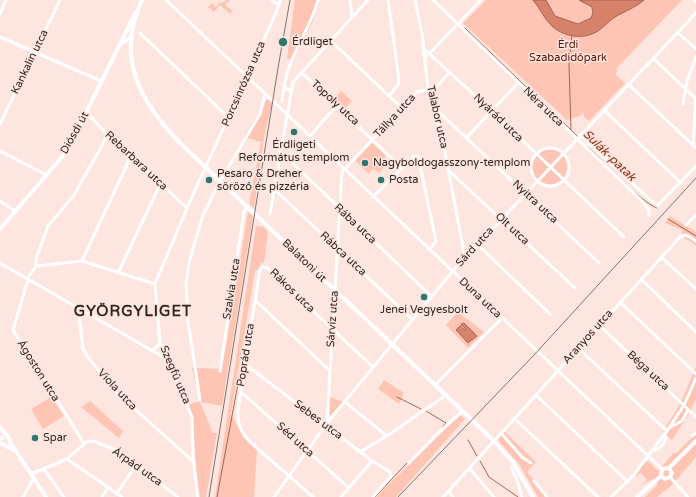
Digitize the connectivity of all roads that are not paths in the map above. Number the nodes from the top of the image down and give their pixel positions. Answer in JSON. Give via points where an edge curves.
{"nodes":[{"id":1,"x":6,"y":0,"type":"edge"},
{"id":2,"x":60,"y":0,"type":"edge"},
{"id":3,"x":142,"y":0,"type":"edge"},
{"id":4,"x":166,"y":0,"type":"edge"},
{"id":5,"x":271,"y":0,"type":"edge"},
{"id":6,"x":280,"y":0,"type":"edge"},
{"id":7,"x":318,"y":0,"type":"edge"},
{"id":8,"x":350,"y":0,"type":"edge"},
{"id":9,"x":368,"y":0,"type":"edge"},
{"id":10,"x":388,"y":0,"type":"edge"},
{"id":11,"x":415,"y":0,"type":"edge"},
{"id":12,"x":433,"y":0,"type":"edge"},
{"id":13,"x":481,"y":0,"type":"edge"},
{"id":14,"x":279,"y":5,"type":"junction"},
{"id":15,"x":139,"y":7,"type":"junction"},
{"id":16,"x":696,"y":13,"type":"edge"},
{"id":17,"x":0,"y":14,"type":"edge"},
{"id":18,"x":352,"y":18,"type":"junction"},
{"id":19,"x":458,"y":24,"type":"junction"},
{"id":20,"x":678,"y":32,"type":"junction"},
{"id":21,"x":140,"y":33,"type":"dead end"},
{"id":22,"x":124,"y":35,"type":"junction"},
{"id":23,"x":0,"y":37,"type":"edge"},
{"id":24,"x":132,"y":37,"type":"junction"},
{"id":25,"x":127,"y":40,"type":"junction"},
{"id":26,"x":331,"y":41,"type":"junction"},
{"id":27,"x":131,"y":45,"type":"junction"},
{"id":28,"x":119,"y":46,"type":"junction"},
{"id":29,"x":424,"y":49,"type":"junction"},
{"id":30,"x":696,"y":49,"type":"edge"},
{"id":31,"x":34,"y":53,"type":"junction"},
{"id":32,"x":431,"y":54,"type":"junction"},
{"id":33,"x":696,"y":57,"type":"edge"},
{"id":34,"x":425,"y":58,"type":"junction"},
{"id":35,"x":653,"y":58,"type":"junction"},
{"id":36,"x":301,"y":72,"type":"junction"},
{"id":37,"x":450,"y":72,"type":"junction"},
{"id":38,"x":247,"y":77,"type":"junction"},
{"id":39,"x":101,"y":81,"type":"junction"},
{"id":40,"x":518,"y":83,"type":"junction"},
{"id":41,"x":628,"y":84,"type":"junction"},
{"id":42,"x":284,"y":88,"type":"junction"},
{"id":43,"x":428,"y":88,"type":"junction"},
{"id":44,"x":685,"y":88,"type":"junction"},
{"id":45,"x":290,"y":90,"type":"junction"},
{"id":46,"x":265,"y":94,"type":"junction"},
{"id":47,"x":389,"y":96,"type":"junction"},
{"id":48,"x":696,"y":99,"type":"edge"},
{"id":49,"x":282,"y":101,"type":"dead end"},
{"id":50,"x":683,"y":104,"type":"dead end"},
{"id":51,"x":338,"y":105,"type":"junction"},
{"id":52,"x":402,"y":108,"type":"junction"},
{"id":53,"x":604,"y":110,"type":"junction"},
{"id":54,"x":435,"y":111,"type":"junction"},
{"id":55,"x":86,"y":112,"type":"junction"},
{"id":56,"x":491,"y":112,"type":"junction"},
{"id":57,"x":286,"y":114,"type":"junction"},
{"id":58,"x":229,"y":118,"type":"junction"},
{"id":59,"x":0,"y":124,"type":"edge"},
{"id":60,"x":108,"y":135,"type":"junction"},
{"id":61,"x":310,"y":136,"type":"junction"},
{"id":62,"x":580,"y":136,"type":"junction"},
{"id":63,"x":467,"y":137,"type":"junction"},
{"id":64,"x":373,"y":139,"type":"junction"},
{"id":65,"x":576,"y":139,"type":"junction"},
{"id":66,"x":693,"y":146,"type":"junction"},
{"id":67,"x":696,"y":148,"type":"edge"},
{"id":68,"x":0,"y":151,"type":"edge"},
{"id":69,"x":280,"y":151,"type":"junction"},
{"id":70,"x":536,"y":154,"type":"junction"},
{"id":71,"x":563,"y":154,"type":"junction"},
{"id":72,"x":131,"y":156,"type":"junction"},
{"id":73,"x":696,"y":166,"type":"edge"},
{"id":74,"x":550,"y":167,"type":"junction"},
{"id":75,"x":206,"y":168,"type":"junction"},
{"id":76,"x":402,"y":168,"type":"junction"},
{"id":77,"x":345,"y":169,"type":"junction"},
{"id":78,"x":448,"y":170,"type":"junction"},
{"id":79,"x":47,"y":176,"type":"junction"},
{"id":80,"x":220,"y":181,"type":"junction"},
{"id":81,"x":537,"y":181,"type":"junction"},
{"id":82,"x":564,"y":181,"type":"junction"},
{"id":83,"x":681,"y":183,"type":"junction"},
{"id":84,"x":162,"y":185,"type":"junction"},
{"id":85,"x":274,"y":189,"type":"junction"},
{"id":86,"x":526,"y":193,"type":"junction"},
{"id":87,"x":373,"y":197,"type":"junction"},
{"id":88,"x":0,"y":201,"type":"edge"},
{"id":89,"x":248,"y":207,"type":"junction"},
{"id":90,"x":340,"y":207,"type":"junction"},
{"id":91,"x":187,"y":208,"type":"junction"},
{"id":92,"x":15,"y":211,"type":"junction"},
{"id":93,"x":270,"y":214,"type":"dead end"},
{"id":94,"x":649,"y":215,"type":"dead end"},
{"id":95,"x":696,"y":215,"type":"edge"},
{"id":96,"x":501,"y":219,"type":"junction"},
{"id":97,"x":686,"y":225,"type":"dead end"},
{"id":98,"x":0,"y":229,"type":"edge"},
{"id":99,"x":624,"y":237,"type":"dead end"},
{"id":100,"x":696,"y":240,"type":"edge"},
{"id":101,"x":477,"y":244,"type":"junction"},
{"id":102,"x":338,"y":249,"type":"junction"},
{"id":103,"x":429,"y":250,"type":"junction"},
{"id":104,"x":661,"y":257,"type":"junction"},
{"id":105,"x":465,"y":258,"type":"junction"},
{"id":106,"x":82,"y":261,"type":"junction"},
{"id":107,"x":0,"y":263,"type":"edge"},
{"id":108,"x":599,"y":263,"type":"dead end"},
{"id":109,"x":36,"y":266,"type":"junction"},
{"id":110,"x":263,"y":267,"type":"joint"},
{"id":111,"x":452,"y":272,"type":"junction"},
{"id":112,"x":118,"y":273,"type":"junction"},
{"id":113,"x":641,"y":279,"type":"junction"},
{"id":114,"x":28,"y":280,"type":"junction"},
{"id":115,"x":155,"y":284,"type":"junction"},
{"id":116,"x":575,"y":288,"type":"dead end"},
{"id":117,"x":696,"y":289,"type":"edge"},
{"id":118,"x":335,"y":290,"type":"junction"},
{"id":119,"x":431,"y":296,"type":"junction"},
{"id":120,"x":255,"y":300,"type":"junction"},
{"id":121,"x":620,"y":302,"type":"junction"},
{"id":122,"x":81,"y":310,"type":"junction"},
{"id":123,"x":550,"y":314,"type":"dead end"},
{"id":124,"x":502,"y":318,"type":"junction"},
{"id":125,"x":412,"y":319,"type":"junction"},
{"id":126,"x":599,"y":325,"type":"junction"},
{"id":127,"x":332,"y":330,"type":"junction"},
{"id":128,"x":696,"y":332,"type":"edge"},
{"id":129,"x":160,"y":343,"type":"junction"},
{"id":130,"x":392,"y":344,"type":"junction"},
{"id":131,"x":578,"y":348,"type":"junction"},
{"id":132,"x":153,"y":350,"type":"junction"},
{"id":133,"x":165,"y":358,"type":"junction"},
{"id":134,"x":245,"y":364,"type":"junction"},
{"id":135,"x":372,"y":367,"type":"junction"},
{"id":136,"x":220,"y":371,"type":"dead end"},
{"id":137,"x":330,"y":371,"type":"junction"},
{"id":138,"x":557,"y":371,"type":"junction"},
{"id":139,"x":696,"y":374,"type":"edge"},
{"id":140,"x":696,"y":378,"type":"edge"},
{"id":141,"x":436,"y":385,"type":"junction"},
{"id":142,"x":241,"y":392,"type":"junction"},
{"id":143,"x":446,"y":395,"type":"junction"},
{"id":144,"x":536,"y":395,"type":"junction"},
{"id":145,"x":200,"y":400,"type":"dead end"},
{"id":146,"x":344,"y":402,"type":"junction"},
{"id":147,"x":684,"y":405,"type":"junction"},
{"id":148,"x":688,"y":410,"type":"junction"},
{"id":149,"x":463,"y":411,"type":"junction"},
{"id":150,"x":696,"y":417,"type":"edge"},
{"id":151,"x":514,"y":418,"type":"junction"},
{"id":152,"x":326,"y":424,"type":"junction"},
{"id":153,"x":0,"y":427,"type":"edge"},
{"id":154,"x":669,"y":428,"type":"junction"},
{"id":155,"x":696,"y":432,"type":"edge"},
{"id":156,"x":501,"y":433,"type":"junction"},
{"id":157,"x":666,"y":433,"type":"junction"},
{"id":158,"x":79,"y":436,"type":"junction"},
{"id":159,"x":387,"y":436,"type":"junction"},
{"id":160,"x":692,"y":436,"type":"dead end"},
{"id":161,"x":4,"y":440,"type":"edge"},
{"id":162,"x":93,"y":441,"type":"junction"},
{"id":163,"x":494,"y":441,"type":"junction"},
{"id":164,"x":696,"y":441,"type":"edge"},
{"id":165,"x":83,"y":446,"type":"junction"},
{"id":166,"x":193,"y":449,"type":"junction"},
{"id":167,"x":306,"y":450,"type":"junction"},
{"id":168,"x":360,"y":452,"type":"junction"},
{"id":169,"x":185,"y":454,"type":"junction"},
{"id":170,"x":647,"y":456,"type":"junction"},
{"id":171,"x":67,"y":459,"type":"junction"},
{"id":172,"x":372,"y":461,"type":"junction"},
{"id":173,"x":194,"y":462,"type":"junction"},
{"id":174,"x":410,"y":463,"type":"dead end"},
{"id":175,"x":531,"y":463,"type":"dead end"},
{"id":176,"x":136,"y":464,"type":"junction"},
{"id":177,"x":510,"y":467,"type":"dead end"},
{"id":178,"x":44,"y":468,"type":"junction"},
{"id":179,"x":469,"y":468,"type":"junction"},
{"id":180,"x":669,"y":468,"type":"junction"},
{"id":181,"x":662,"y":469,"type":"junction"},
{"id":182,"x":31,"y":474,"type":"junction"},
{"id":183,"x":289,"y":476,"type":"junction"},
{"id":184,"x":661,"y":476,"type":"junction"},
{"id":185,"x":670,"y":477,"type":"junction"},
{"id":186,"x":34,"y":478,"type":"junction"},
{"id":187,"x":534,"y":481,"type":"dead end"},
{"id":188,"x":628,"y":482,"type":"junction"},
{"id":189,"x":108,"y":488,"type":"junction"},
{"id":190,"x":349,"y":488,"type":"junction"},
{"id":191,"x":449,"y":491,"type":"junction"},
{"id":192,"x":117,"y":493,"type":"junction"},
{"id":193,"x":23,"y":497,"type":"edge"},
{"id":194,"x":46,"y":497,"type":"edge"},
{"id":195,"x":64,"y":497,"type":"edge"},
{"id":196,"x":102,"y":497,"type":"edge"},
{"id":197,"x":122,"y":497,"type":"edge"},
{"id":198,"x":178,"y":497,"type":"edge"},
{"id":199,"x":198,"y":497,"type":"edge"},
{"id":200,"x":274,"y":497,"type":"edge"},
{"id":201,"x":313,"y":497,"type":"edge"},
{"id":202,"x":342,"y":497,"type":"edge"},
{"id":203,"x":373,"y":497,"type":"edge"},
{"id":204,"x":443,"y":497,"type":"edge"},
{"id":205,"x":453,"y":497,"type":"edge"},
{"id":206,"x":494,"y":497,"type":"edge"},
{"id":207,"x":522,"y":497,"type":"edge"},
{"id":208,"x":533,"y":497,"type":"edge"},
{"id":209,"x":547,"y":497,"type":"edge"},
{"id":210,"x":598,"y":497,"type":"edge"},
{"id":211,"x":611,"y":497,"type":"edge"},
{"id":212,"x":638,"y":497,"type":"edge"},
{"id":213,"x":688,"y":497,"type":"edge"}],
"edges":[{"from":1,"to":17,"type":"street"},
{"from":2,"to":31,"type":"street","name":"Kankalin utca"},
{"from":3,"to":15,"type":"main road","name":"Balatoni út"},
{"from":4,"to":38,"type":"street","name":"Duna utca"},
{"from":5,"to":14,"type":"street"},
{"from":6,"to":14,"type":"street","name":"Porcsinrózsa utca"},
{"from":7,"to":42,"type":"street","via":[[312,21],[288,68]]},
{"from":8,"to":18,"type":"street"},
{"from":9,"to":18,"type":"street"},
{"from":10,"to":47,"type":"street","via":[[399,79],[398,85]]},
{"from":11,"to":29,"type":"street","name":"Talabor utca"},
{"from":12,"to":19,"type":"street","name":"Néra utca"},
{"from":13,"to":19,"type":"street"},
{"from":14,"to":38,"type":"street","name":"Porcsinrózsa utca"},
{"from":15,"to":22,"type":"main road","name":"Diósdi út"},
{"from":15,"to":24,"type":"main road","name":"Balatoni út"},
{"from":16,"to":20,"type":"street","name":"Sárd utca"},
{"from":18,"to":26,"type":"street"},
{"from":19,"to":32,"type":"street"},
{"from":19,"to":40,"type":"street","name":"Néra utca","via":[[515,77]]},
{"from":20,"to":30,"type":"street"},
{"from":20,"to":35,"type":"street","name":"Sárd utca"},
{"from":21,"to":58,"type":"street"},
{"from":22,"to":24,"type":"main road","via":[[129,34]]},
{"from":22,"to":28,"type":"main road","name":"Diósdi út"},
{"from":23,"to":31,"type":"street"},
{"from":24,"to":25,"type":"main road","name":"Diósdi út"},
{"from":24,"to":27,"type":"main road","name":"Balatoni út"},
{"from":25,"to":27,"type":"main road"},
{"from":25,"to":28,"type":"main road","name":"Diósdi út"},
{"from":26,"to":36,"type":"street"},
{"from":26,"to":47,"type":"street"},
{"from":27,"to":75,"type":"main road","name":"Balatoni út","via":[[135,76],[146,103],[168,131]]},
{"from":28,"to":39,"type":"main road","name":"Diósdi út"},
{"from":29,"to":32,"type":"street","name":"Nyárád utca"},
{"from":29,"to":34,"type":"street","name":"Talabor utca"},
{"from":31,"to":39,"type":"street"},
{"from":31,"to":59,"type":"street","name":"Kankalin utca"},
{"from":32,"to":34,"type":"street"},
{"from":32,"to":37,"type":"street","name":"Nyárád utca"},
{"from":33,"to":44,"type":"street"},
{"from":34,"to":43,"type":"street","name":"Talabor utca"},
{"from":35,"to":41,"type":"street","name":"Sárd utca"},
{"from":35,"to":44,"type":"street"},
{"from":36,"to":45,"type":"street"},
{"from":36,"to":51,"type":"street","name":"Topoly utca"},
{"from":37,"to":43,"type":"street","name":"Tállya utca","via":[[436,87]]},
{"from":37,"to":56,"type":"street","name":"Nyárád utca"},
{"from":38,"to":46,"type":"street","name":"Duna utca"},
{"from":38,"to":58,"type":"street","name":"Porcsinrózsa utca"},
{"from":39,"to":55,"type":"main road","name":"Diósdi út"},
{"from":40,"to":56,"type":"street"},
{"from":40,"to":65,"type":"street","name":"Néra utca"},
{"from":41,"to":53,"type":"street","name":"Sárd utca"},
{"from":41,"to":66,"type":"street"},
{"from":42,"to":45,"type":"street"},
{"from":42,"to":49,"type":"street"},
{"from":43,"to":52,"type":"street","name":"Tállya utca","via":[[417,92]]},
{"from":43,"to":54,"type":"street","name":"Talabor utca"},
{"from":44,"to":48,"type":"street"},
{"from":44,"to":50,"type":"street"},
{"from":45,"to":57,"type":"street"},
{"from":46,"to":57,"type":"street","name":"Duna utca"},
{"from":46,"to":80,"type":"street","via":[[259,117]]},
{"from":47,"to":52,"type":"street"},
{"from":48,"to":66,"type":"street"},
{"from":51,"to":61,"type":"street"},
{"from":51,"to":64,"type":"street","name":"Topoly utca"},
{"from":52,"to":64,"type":"street","name":"Tállya utca"},
{"from":53,"to":62,"type":"street","name":"Sárd utca"},
{"from":53,"to":83,"type":"street"},
{"from":54,"to":63,"type":"street","name":"Nyitra utca"},
{"from":54,"to":78,"type":"street","name":"Talabor utca"},
{"from":55,"to":60,"type":"street","name":"Rebarbara utca"},
{"from":55,"to":79,"type":"main road","name":"Diósdi út","via":[[67,151]]},
{"from":56,"to":63,"type":"street"},
{"from":56,"to":70,"type":"street","name":"Nyárád utca"},
{"from":57,"to":61,"type":"street","name":"Duna utca"},
{"from":57,"to":69,"type":"street"},
{"from":58,"to":75,"type":"street","name":"Porcsinrózsa utca"},
{"from":60,"to":72,"type":"street","name":"Rebarbara utca"},
{"from":60,"to":109,"type":"street","name":"Ágoston utca","via":[[74,195],[48,226],[36,259]]},
{"from":61,"to":77,"type":"street","name":"Duna utca"},
{"from":62,"to":65,"type":"street","name":"Sárd utca"},
{"from":62,"to":83,"type":"street","via":[[657,206]]},
{"from":63,"to":86,"type":"street","name":"Nyitra utca"},
{"from":64,"to":76,"type":"street","name":"Topoly utca"},
{"from":64,"to":77,"type":"street","name":"Tállya utca"},
{"from":65,"to":71,"type":"street","name":"Sárd utca"},
{"from":65,"to":94,"type":"street","name":"Néra utca","via":[[645,204],[650,210]]},
{"from":66,"to":67,"type":"street"},
{"from":68,"to":79,"type":"street"},
{"from":69,"to":85,"type":"street"},
{"from":69,"to":90,"type":"street","name":"Rába utca"},
{"from":70,"to":71,"type":"street","via":[[549,149]]},
{"from":70,"to":74,"type":"street","name":"Nyárád utca"},
{"from":70,"to":81,"type":"street","via":[[531,168]]},
{"from":71,"to":74,"type":"street","name":"Sárd utca"},
{"from":71,"to":82,"type":"street","via":[[569,169]]},
{"from":72,"to":84,"type":"street","name":"Rebarbara utca"},
{"from":72,"to":106,"type":"street"},
{"from":73,"to":83,"type":"street"},
{"from":74,"to":81,"type":"street","name":"Sárd utca"},
{"from":74,"to":82,"type":"street","name":"Nyárád utca"},
{"from":75,"to":80,"type":"main road","name":"Balatoni út"},
{"from":75,"to":91,"type":"street","name":"Szegfű utca"},
{"from":76,"to":87,"type":"street"},
{"from":76,"to":103,"type":"street","via":[[417,155],[436,241]]},
{"from":77,"to":87,"type":"street","name":"Duna utca"},
{"from":77,"to":90,"type":"street","name":"Sárvíz utca","via":[[342,174]]},
{"from":78,"to":96,"type":"street","name":"Olt utca"},
{"from":78,"to":105,"type":"street","name":"Talabor utca"},
{"from":79,"to":92,"type":"main road","name":"Diósdi út"},
{"from":80,"to":89,"type":"main road","name":"Balatoni út"},
{"from":80,"to":145,"type":"street","via":[[200,225],[187,274],[188,321]]},
{"from":81,"to":82,"type":"street","via":[[548,186]]},
{"from":81,"to":86,"type":"street","name":"Sárd utca"},
{"from":82,"to":99,"type":"street","name":"Nyárád utca"},
{"from":84,"to":91,"type":"street","name":"Rebarbara utca"},
{"from":84,"to":112,"type":"street"},
{"from":85,"to":93,"type":"street"},
{"from":85,"to":102,"type":"street","name":"Rábca utca"},
{"from":86,"to":96,"type":"street","name":"Sárd utca"},
{"from":86,"to":108,"type":"street","name":"Nyitra utca"},
{"from":87,"to":103,"type":"street","name":"Duna utca"},
{"from":88,"to":92,"type":"street"},
{"from":89,"to":118,"type":"main road","name":"Balatoni út"},
{"from":89,"to":136,"type":"street","name":"Szalvia utca","via":[[243,220]]},
{"from":90,"to":102,"type":"street","name":"Sárvíz utca"},
{"from":90,"to":119,"type":"street","name":"Rába utca"},
{"from":91,"to":115,"type":"street","name":"Szegfű utca"},
{"from":92,"to":98,"type":"main road","name":"Diósdi út"},
{"from":95,"to":97,"type":"street"},
{"from":96,"to":101,"type":"street","name":"Sárd utca"},
{"from":96,"to":116,"type":"street","name":"Olt utca"},
{"from":100,"to":104,"type":"street","name":"Aranyos utca","via":[[684,234]]},
{"from":101,"to":105,"type":"street","name":"Sárd utca"},
{"from":101,"to":123,"type":"street"},
{"from":102,"to":118,"type":"street","name":"Sárvíz utca"},
{"from":102,"to":125,"type":"street","name":"Rábca utca"},
{"from":103,"to":111,"type":"street","name":"Duna utca"},
{"from":104,"to":113,"type":"street","name":"Aranyos utca"},
{"from":104,"to":117,"type":"street"},
{"from":105,"to":111,"type":"street","name":"Sárd utca"},
{"from":106,"to":109,"type":"street"},
{"from":106,"to":112,"type":"street"},
{"from":107,"to":114,"type":"street"},
{"from":109,"to":114,"type":"street","name":"Ágoston utca"},
{"from":110,"to":120,"type":"street","name":"Poprád utca","via":[[259,271]]},
{"from":110,"to":127,"type":"street","name":"Rákos utca"},
{"from":111,"to":119,"type":"street","name":"Sárd utca"},
{"from":111,"to":124,"type":"street","name":"Duna utca"},
{"from":112,"to":115,"type":"street"},
{"from":113,"to":121,"type":"street","name":"Aranyos utca"},
{"from":113,"to":128,"type":"street"},
{"from":114,"to":122,"type":"street"},
{"from":114,"to":158,"type":"street","name":"Ágoston utca","via":[[14,324],[14,333]]},
{"from":115,"to":129,"type":"street","name":"Szegfű utca"},
{"from":118,"to":127,"type":"street","name":"Sárvíz utca"},
{"from":118,"to":130,"type":"main road","name":"Balatoni út"},
{"from":119,"to":125,"type":"street","name":"Sárd utca"},
{"from":120,"to":134,"type":"street","name":"Poprád utca"},
{"from":120,"to":137,"type":"street"},
{"from":121,"to":126,"type":"street","name":"Aranyos utca"},
{"from":121,"to":139,"type":"street"},
{"from":122,"to":132,"type":"street"},
{"from":122,"to":169,"type":"street","name":"Viola utca","via":[[79,318],[87,356],[118,394]]},
{"from":124,"to":138,"type":"street","name":"Duna utca"},
{"from":124,"to":141,"type":"street"},
{"from":125,"to":130,"type":"street","name":"Sárd utca"},
{"from":126,"to":131,"type":"street","name":"Aranyos utca"},
{"from":126,"to":147,"type":"street","name":"Béga utca"},
{"from":127,"to":135,"type":"street","name":"Rákos utca"},
{"from":127,"to":137,"type":"street","name":"Sárvíz utca"},
{"from":129,"to":132,"type":"street"},
{"from":129,"to":133,"type":"street","name":"Szegfű utca"},
{"from":130,"to":135,"type":"street","name":"Sárd utca"},
{"from":130,"to":141,"type":"main road","name":"Balatoni út"},
{"from":131,"to":138,"type":"street","name":"Aranyos utca"},
{"from":131,"to":157,"type":"street"},
{"from":132,"to":133,"type":"street"},
{"from":133,"to":166,"type":"street","name":"Szegfű utca","via":[[191,412]]},
{"from":134,"to":142,"type":"street","name":"Poprád utca"},
{"from":134,"to":152,"type":"street","name":"Sebes utca"},
{"from":135,"to":146,"type":"street","name":"Sárd utca"},
{"from":137,"to":152,"type":"street","name":"Sárvíz utca"},
{"from":138,"to":144,"type":"street","name":"Aranyos utca"},
{"from":138,"to":170,"type":"street","name":"Duna utca"},
{"from":140,"to":147,"type":"street"},
{"from":141,"to":143,"type":"main road","name":"Balatoni út"},
{"from":142,"to":167,"type":"street","name":"Séd utca"},
{"from":142,"to":183,"type":"street","name":"Poprád utca","via":[[238,422],[243,434]]},
{"from":143,"to":149,"type":"main road","name":"Balatoni út"},
{"from":143,"to":159,"type":"street"},
{"from":144,"to":151,"type":"street","name":"Aranyos utca"},
{"from":144,"to":188,"type":"street"},
{"from":146,"to":152,"type":"street","name":"Sárd utca"},
{"from":146,"to":159,"type":"street"},
{"from":147,"to":148,"type":"street","name":"Béga utca"},
{"from":147,"to":154,"type":"street"},
{"from":148,"to":150,"type":"street","name":"Béga utca"},
{"from":148,"to":154,"type":"street","via":[[682,421]]},
{"from":149,"to":163,"type":"main road","name":"Balatoni út"},
{"from":149,"to":174,"type":"street"},
{"from":151,"to":156,"type":"street","name":"Aranyos utca"},
{"from":151,"to":210,"type":"street"},
{"from":152,"to":167,"type":"street","name":"Sárd utca"},
{"from":152,"to":168,"type":"street","name":"Sebes utca"},
{"from":153,"to":161,"type":"main road"},
{"from":154,"to":157,"type":"street"},
{"from":155,"to":160,"type":"street"},
{"from":156,"to":163,"type":"street","name":"Aranyos utca"},
{"from":156,"to":175,"type":"street","via":[[522,457]]},
{"from":157,"to":170,"type":"street"},
{"from":158,"to":162,"type":"street"},
{"from":158,"to":165,"type":"street","name":"Ágoston utca"},
{"from":159,"to":168,"type":"street"},
{"from":161,"to":182,"type":"main road"},
{"from":162,"to":165,"type":"street"},
{"from":162,"to":176,"type":"street","name":"Árpád utca","via":[[116,450]]},
{"from":163,"to":179,"type":"street","name":"Aranyos utca"},
{"from":163,"to":208,"type":"main road","name":"Balatoni út","via":[[513,462]]},
{"from":164,"to":180,"type":"main road"},
{"from":165,"to":171,"type":"street"},
{"from":166,"to":169,"type":"street"},
{"from":166,"to":173,"type":"street","name":"Szegfű utca"},
{"from":167,"to":183,"type":"street","name":"Sárd utca"},
{"from":167,"to":190,"type":"street","name":"Séd utca"},
{"from":168,"to":172,"type":"street","name":"Sebes utca"},
{"from":169,"to":173,"type":"street","name":"Viola utca"},
{"from":170,"to":181,"type":"street","name":"Duna utca"},
{"from":170,"to":188,"type":"street"},
{"from":171,"to":178,"type":"street"},
{"from":171,"to":189,"type":"street"},
{"from":172,"to":190,"type":"street"},
{"from":172,"to":203,"type":"street","name":"Sebes utca","via":[[392,475]]},
{"from":173,"to":199,"type":"street","name":"Szegfű utca"},
{"from":176,"to":192,"type":"street"},
{"from":176,"to":198,"type":"street","name":"Árpád utca"},
{"from":177,"to":207,"type":"street"},
{"from":178,"to":182,"type":"street"},
{"from":178,"to":195,"type":"street"},
{"from":179,"to":191,"type":"street","name":"Aranyos utca"},
{"from":179,"to":206,"type":"street"},
{"from":180,"to":181,"type":"main road"},
{"from":180,"to":185,"type":"main road","via":[[672,472]]},
{"from":181,"to":184,"type":"main road"},
{"from":182,"to":186,"type":"main road"},
{"from":183,"to":200,"type":"street","name":"Sárd utca"},
{"from":183,"to":201,"type":"street","name":"Poprád utca"},
{"from":184,"to":185,"type":"main road","via":[[665,479]]},
{"from":184,"to":212,"type":"main road"},
{"from":185,"to":213,"type":"street"},
{"from":186,"to":193,"type":"street"},
{"from":186,"to":194,"type":"main road"},
{"from":187,"to":209,"type":"street"},
{"from":188,"to":211,"type":"street"},
{"from":189,"to":192,"type":"street"},
{"from":189,"to":196,"type":"street"},
{"from":190,"to":202,"type":"street"},
{"from":191,"to":204,"type":"street","name":"Aranyos utca"},
{"from":191,"to":205,"type":"street"},
{"from":192,"to":197,"type":"street"}]}
